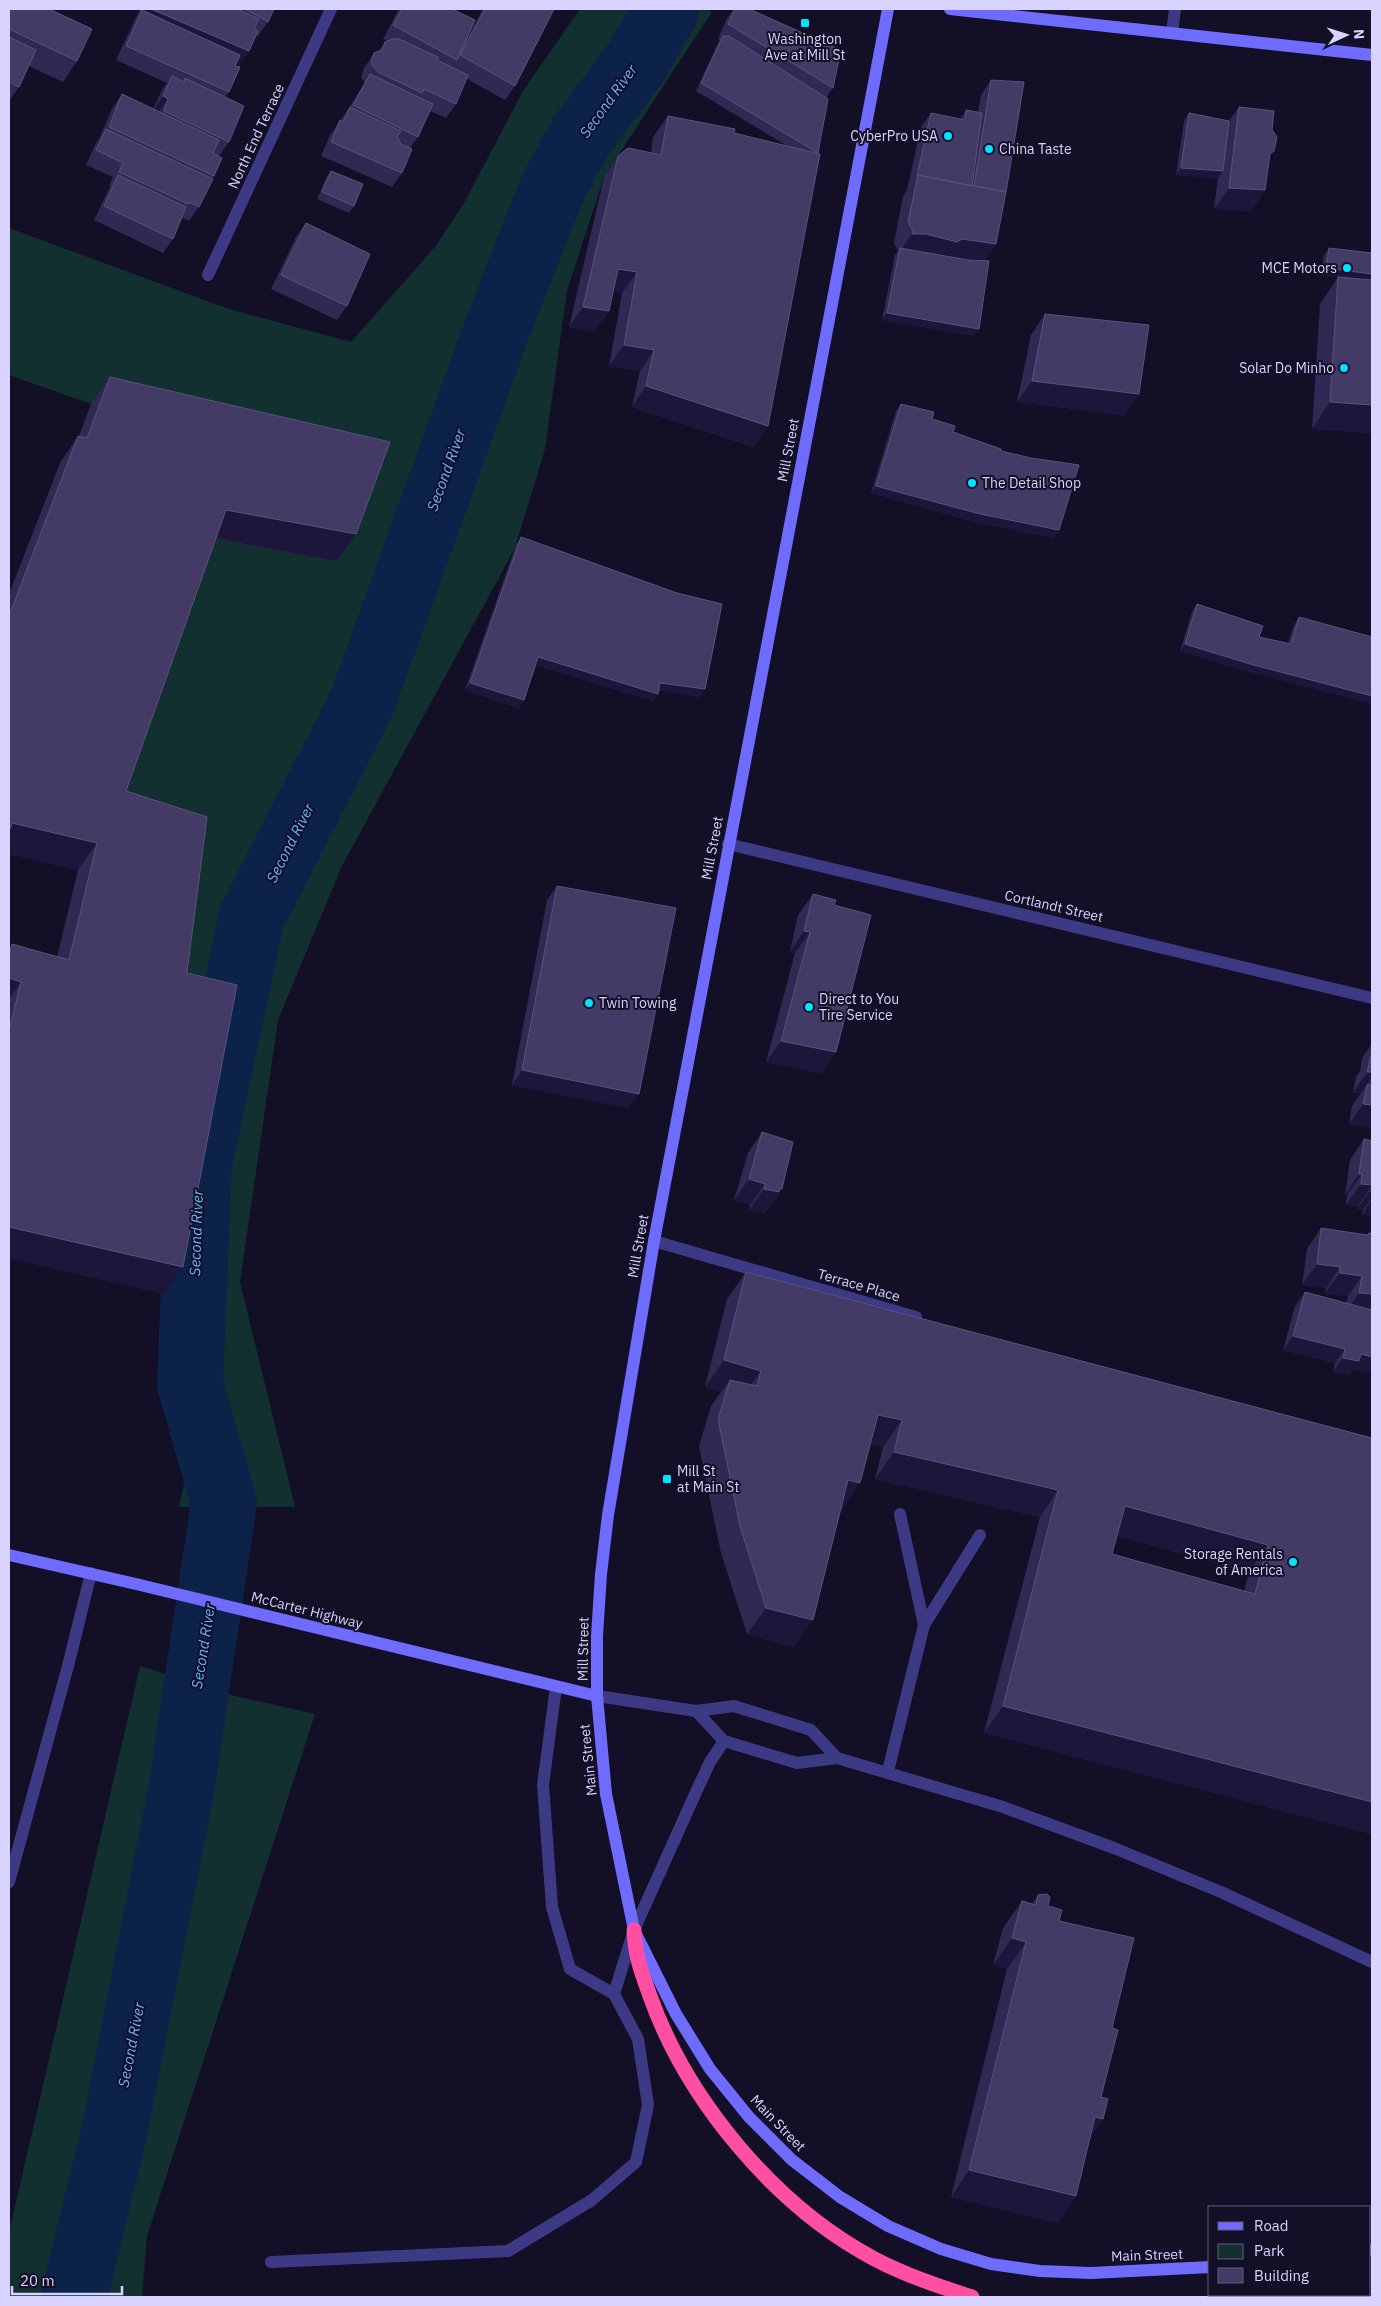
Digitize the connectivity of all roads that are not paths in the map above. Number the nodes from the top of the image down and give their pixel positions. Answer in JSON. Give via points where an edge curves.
{"nodes":[{"id":1,"x":331,"y":9,"type":"edge"},
{"id":2,"x":888,"y":9,"type":"edge"},
{"id":3,"x":950,"y":9,"type":"edge"},
{"id":4,"x":1175,"y":9,"type":"edge"},
{"id":5,"x":1172,"y":33,"type":"junction"},
{"id":6,"x":1372,"y":55,"type":"edge"},
{"id":7,"x":208,"y":275,"type":"dead end"},
{"id":8,"x":728,"y":844,"type":"junction"},
{"id":9,"x":1372,"y":998,"type":"edge"},
{"id":10,"x":654,"y":1241,"type":"junction"},
{"id":11,"x":931,"y":1322,"type":"edge"},
{"id":12,"x":900,"y":1514,"type":"dead end"},
{"id":13,"x":980,"y":1535,"type":"dead end"},
{"id":14,"x":9,"y":1555,"type":"edge"},
{"id":15,"x":91,"y":1573,"type":"junction"},
{"id":16,"x":924,"y":1625,"type":"junction"},
{"id":17,"x":556,"y":1687,"type":"junction"},
{"id":18,"x":597,"y":1696,"type":"junction"},
{"id":19,"x":696,"y":1710,"type":"junction"},
{"id":20,"x":724,"y":1741,"type":"junction"},
{"id":21,"x":837,"y":1758,"type":"junction"},
{"id":22,"x":888,"y":1772,"type":"junction"},
{"id":23,"x":9,"y":1882,"type":"edge"},
{"id":24,"x":634,"y":1930,"type":"junction"},
{"id":25,"x":1372,"y":1962,"type":"edge"},
{"id":26,"x":614,"y":1994,"type":"junction"},
{"id":27,"x":271,"y":2262,"type":"dead end"},
{"id":28,"x":1208,"y":2267,"type":"edge"},
{"id":29,"x":972,"y":2297,"type":"edge"}],
"edges":[{"from":1,"to":7,"type":"street","name":"North End Terrace"},
{"from":2,"to":8,"type":"street","name":"Mill Street"},
{"from":3,"to":5,"type":"street"},
{"from":4,"to":5,"type":"street"},
{"from":5,"to":6,"type":"street"},
{"from":8,"to":9,"type":"street","name":"Cortlandt Street"},
{"from":8,"to":10,"type":"street","name":"Mill Street"},
{"from":10,"to":11,"type":"street","name":"Terrace Place"},
{"from":10,"to":18,"type":"street","name":"Mill Street","via":[[608,1515],[597,1636]]},
{"from":12,"to":16,"type":"street"},
{"from":13,"to":16,"type":"street"},
{"from":14,"to":15,"type":"street","name":"McCarter Highway"},
{"from":15,"to":17,"type":"street","name":"McCarter Highway"},
{"from":15,"to":23,"type":"street"},
{"from":16,"to":22,"type":"street"},
{"from":17,"to":18,"type":"street","name":"McCarter Highway"},
{"from":17,"to":26,"type":"street","via":[[543,1785],[552,1907],[570,1969]]},
{"from":18,"to":19,"type":"street"},
{"from":18,"to":24,"type":"street","name":"Main Street","via":[[606,1794]]},
{"from":19,"to":20,"type":"street"},
{"from":19,"to":21,"type":"street","via":[[734,1706],[811,1730]]},
{"from":20,"to":21,"type":"street","via":[[796,1763]]},
{"from":20,"to":24,"type":"street","via":[[710,1762]]},
{"from":21,"to":22,"type":"street"},
{"from":22,"to":25,"type":"street","via":[[1003,1807],[1114,1848],[1229,1896]]},
{"from":24,"to":26,"type":"street"},
{"from":24,"to":28,"type":"street","name":"Main Street","via":[[676,2014],[710,2069],[749,2117],[792,2160],[840,2198],[888,2226],[941,2249],[992,2264],[1090,2273]]},
{"from":24,"to":29,"type":"highway","via":[[635,1955],[660,2024],[690,2080],[726,2132],[770,2180],[823,2226],[873,2258],[931,2284]]},
{"from":26,"to":27,"type":"street","via":[[638,2039],[648,2105],[636,2162],[592,2200],[508,2251]]}]}
